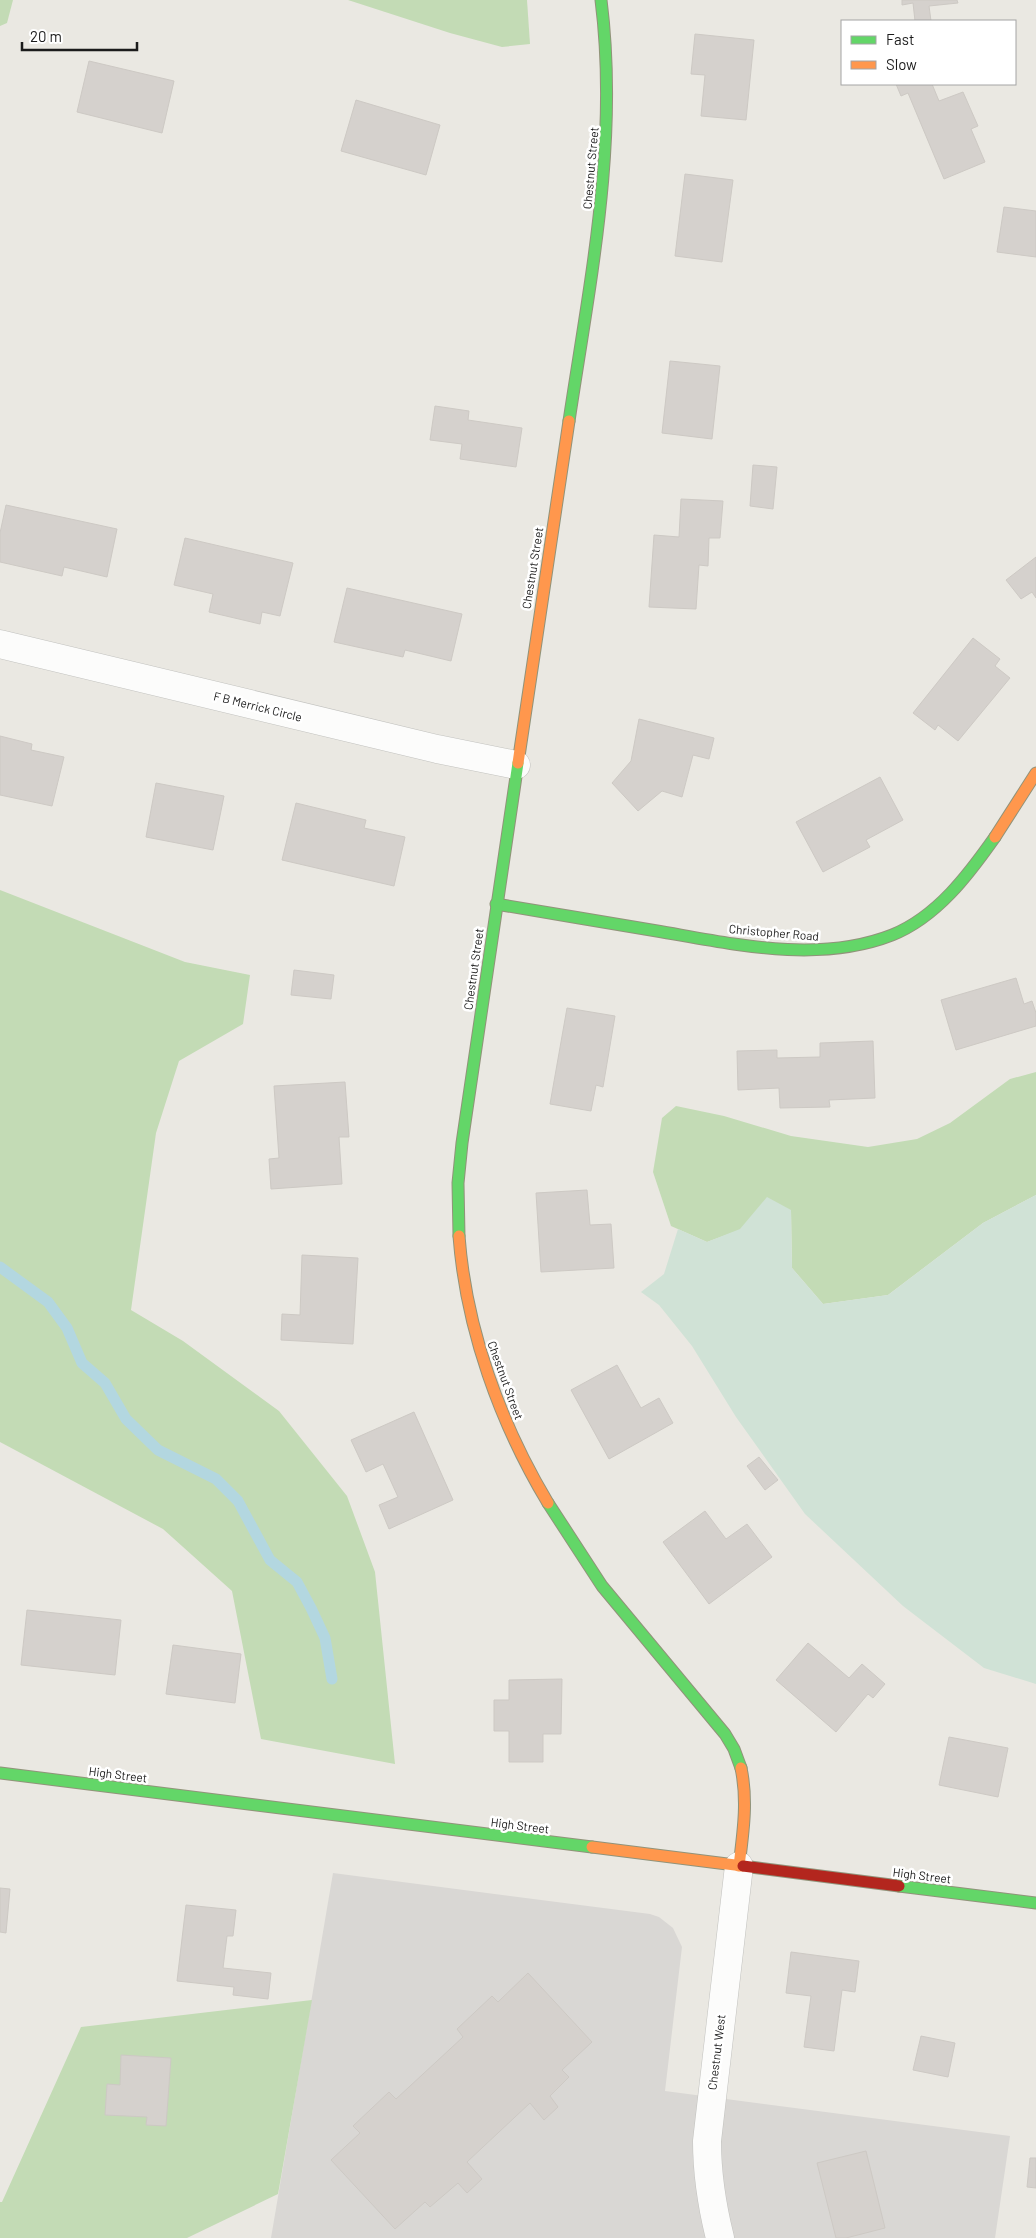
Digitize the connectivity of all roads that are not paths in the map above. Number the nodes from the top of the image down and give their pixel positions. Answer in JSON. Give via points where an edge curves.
{"nodes":[{"id":1,"x":601,"y":0,"type":"edge"},
{"id":2,"x":0,"y":644,"type":"edge"},
{"id":3,"x":516,"y":765,"type":"junction"},
{"id":4,"x":1036,"y":773,"type":"edge"},
{"id":5,"x":496,"y":904,"type":"junction"},
{"id":6,"x":0,"y":1773,"type":"edge"},
{"id":7,"x":739,"y":1866,"type":"junction"},
{"id":8,"x":1036,"y":1903,"type":"edge"},
{"id":9,"x":720,"y":2238,"type":"edge"}],
"edges":[{"from":1,"to":3,"type":"main road","name":"Chestnut Street","via":[[608,107],[601,206]]},
{"from":2,"to":3,"type":"street","name":"F B Merrick Circle"},
{"from":3,"to":5,"type":"main road","name":"Chestnut Street"},
{"from":4,"to":5,"type":"main road","name":"Christopher Road","via":[[993,841],[942,901],[920,919],[896,931],[847,948],[757,946]]},
{"from":5,"to":7,"type":"main road","name":"Chestnut Street","via":[[464,1119],[458,1183],[461,1249],[470,1313],[504,1418],[540,1491],[602,1586],[719,1726],[736,1752],[746,1794]]},
{"from":6,"to":7,"type":"main road","name":"High Street"},
{"from":7,"to":8,"type":"main road","name":"High Street"},
{"from":7,"to":9,"type":"street","name":"Chestnut West","via":[[707,2141],[709,2182]]}]}
